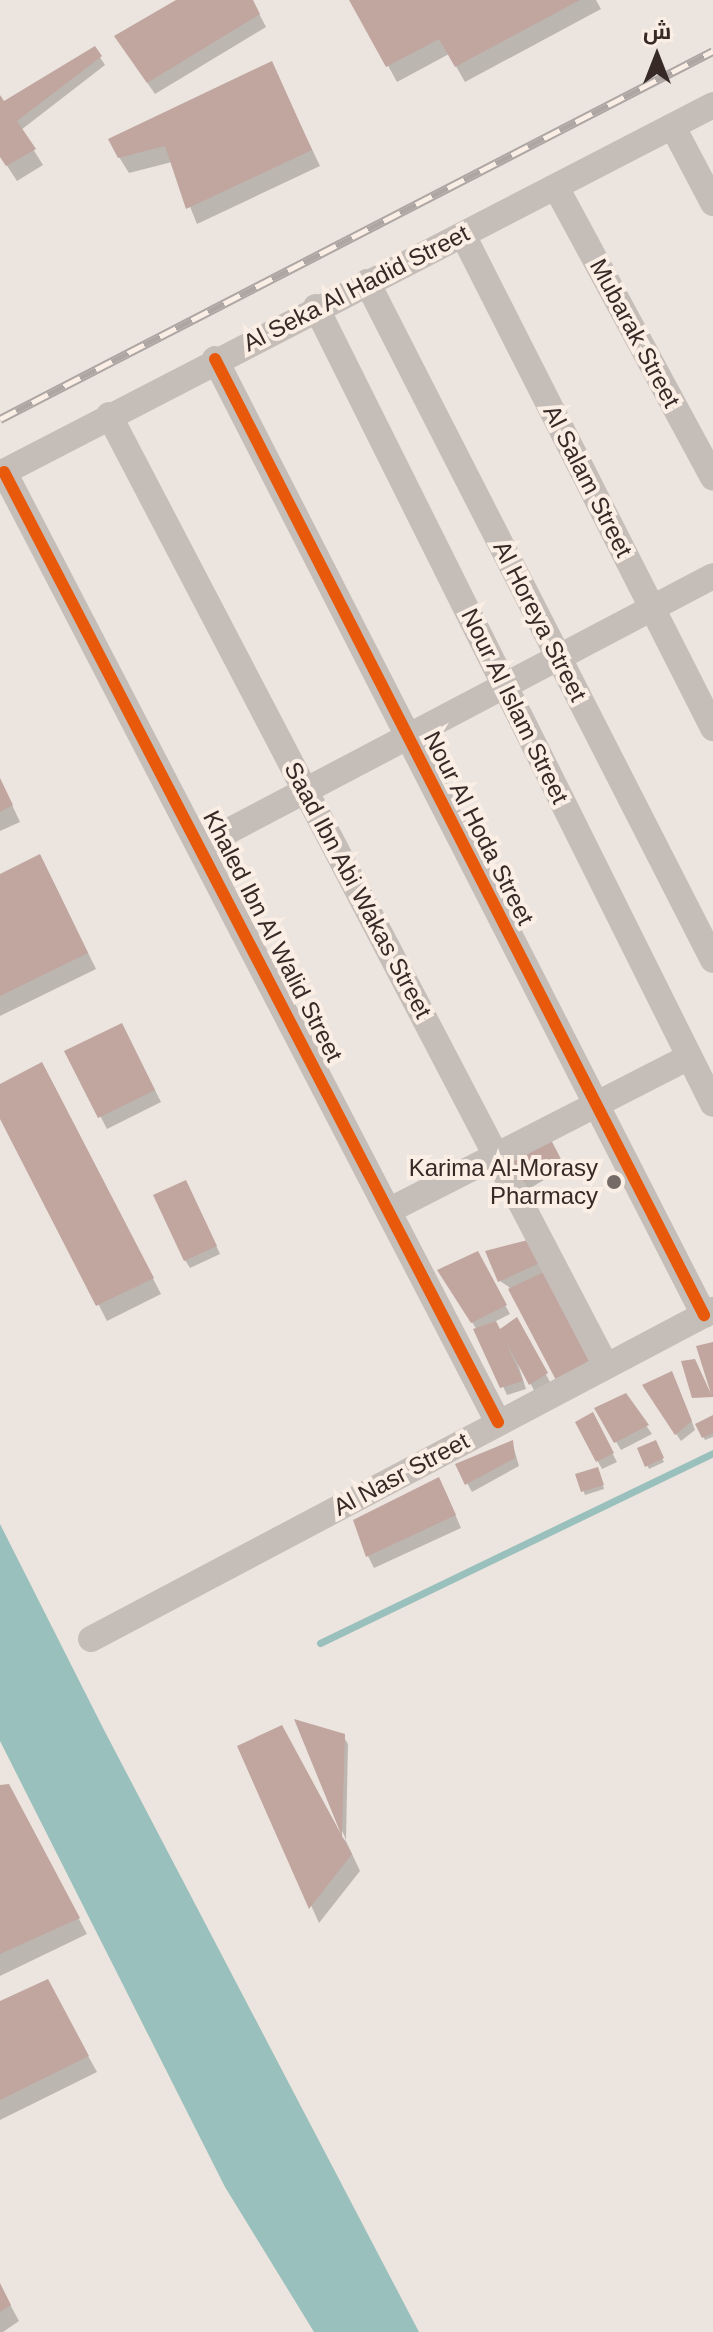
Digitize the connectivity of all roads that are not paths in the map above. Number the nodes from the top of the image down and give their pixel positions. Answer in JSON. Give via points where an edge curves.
{"nodes":[{"id":1,"x":713,"y":105,"type":"edge"},
{"id":2,"x":673,"y":127,"type":"junction"},
{"id":3,"x":557,"y":189,"type":"junction"},
{"id":4,"x":713,"y":203,"type":"edge"},
{"id":5,"x":463,"y":235,"type":"junction"},
{"id":6,"x":367,"y":282,"type":"junction"},
{"id":7,"x":316,"y":307,"type":"junction"},
{"id":8,"x":215,"y":359,"type":"junction"},
{"id":9,"x":109,"y":415,"type":"junction"},
{"id":10,"x":2,"y":473,"type":"edge"},
{"id":11,"x":713,"y":477,"type":"edge"},
{"id":12,"x":713,"y":576,"type":"edge"},
{"id":13,"x":652,"y":608,"type":"junction"},
{"id":14,"x":559,"y":657,"type":"junction"},
{"id":15,"x":505,"y":686,"type":"junction"},
{"id":16,"x":713,"y":728,"type":"edge"},
{"id":17,"x":408,"y":737,"type":"junction"},
{"id":18,"x":306,"y":790,"type":"junction"},
{"id":19,"x":202,"y":845,"type":"junction"},
{"id":20,"x":713,"y":960,"type":"edge"},
{"id":21,"x":689,"y":1057,"type":"junction"},
{"id":22,"x":711,"y":1094,"type":"edge"},
{"id":23,"x":596,"y":1105,"type":"junction"},
{"id":24,"x":498,"y":1155,"type":"junction"},
{"id":25,"x":390,"y":1210,"type":"junction"},
{"id":26,"x":708,"y":1313,"type":"edge"},
{"id":27,"x":606,"y":1366,"type":"junction"},
{"id":28,"x":498,"y":1422,"type":"junction"},
{"id":29,"x":91,"y":1639,"type":"dead end"}],
"edges":[{"from":1,"to":2,"type":"street","name":"Al Seka Al Hadid Street"},
{"from":2,"to":3,"type":"street","name":"Al Seka Al Hadid Street"},
{"from":2,"to":4,"type":"street"},
{"from":3,"to":5,"type":"street","name":"Al Seka Al Hadid Street"},
{"from":3,"to":11,"type":"street","name":"Mubarak Street"},
{"from":5,"to":6,"type":"street","name":"Al Seka Al Hadid Street"},
{"from":5,"to":13,"type":"street","name":"Al Salam Street"},
{"from":6,"to":7,"type":"street","name":"Al Seka Al Hadid Street"},
{"from":6,"to":14,"type":"street","name":"Al Horeya Street"},
{"from":7,"to":8,"type":"street","name":"Al Seka Al Hadid Street"},
{"from":7,"to":15,"type":"street","name":"Nour Al Islam Street"},
{"from":8,"to":9,"type":"street","name":"Al Seka Al Hadid Street"},
{"from":8,"to":17,"type":"street","name":"Nour Al Hoda Street"},
{"from":9,"to":10,"type":"street","name":"Al Seka Al Hadid Street"},
{"from":9,"to":18,"type":"street","name":"Saad Ibn Abi Wakas Street"},
{"from":10,"to":19,"type":"street","name":"Khaled Ibn Al Walid Street"},
{"from":12,"to":13,"type":"street"},
{"from":13,"to":14,"type":"street"},
{"from":13,"to":16,"type":"street","name":"Al Salam Street"},
{"from":14,"to":15,"type":"street"},
{"from":14,"to":20,"type":"street","name":"Al Horeya Street"},
{"from":15,"to":17,"type":"street"},
{"from":15,"to":21,"type":"street","name":"Nour Al Islam Street"},
{"from":17,"to":18,"type":"street"},
{"from":17,"to":23,"type":"street","name":"Nour Al Hoda Street"},
{"from":18,"to":19,"type":"street"},
{"from":18,"to":24,"type":"street","name":"Saad Ibn Abi Wakas Street"},
{"from":19,"to":25,"type":"street","name":"Khaled Ibn Al Walid Street"},
{"from":21,"to":22,"type":"street","name":"Nour Al Islam Street"},
{"from":21,"to":23,"type":"street"},
{"from":23,"to":24,"type":"street"},
{"from":23,"to":26,"type":"street","name":"Nour Al Hoda Street"},
{"from":24,"to":25,"type":"street"},
{"from":24,"to":27,"type":"street","name":"Saad Ibn Abi Wakas Street"},
{"from":25,"to":28,"type":"street","name":"Khaled Ibn Al Walid Street"},
{"from":26,"to":27,"type":"street","name":"Al Nasr Street"},
{"from":27,"to":28,"type":"street","name":"Al Nasr Street"},
{"from":28,"to":29,"type":"street","name":"Al Nasr Street"}]}
